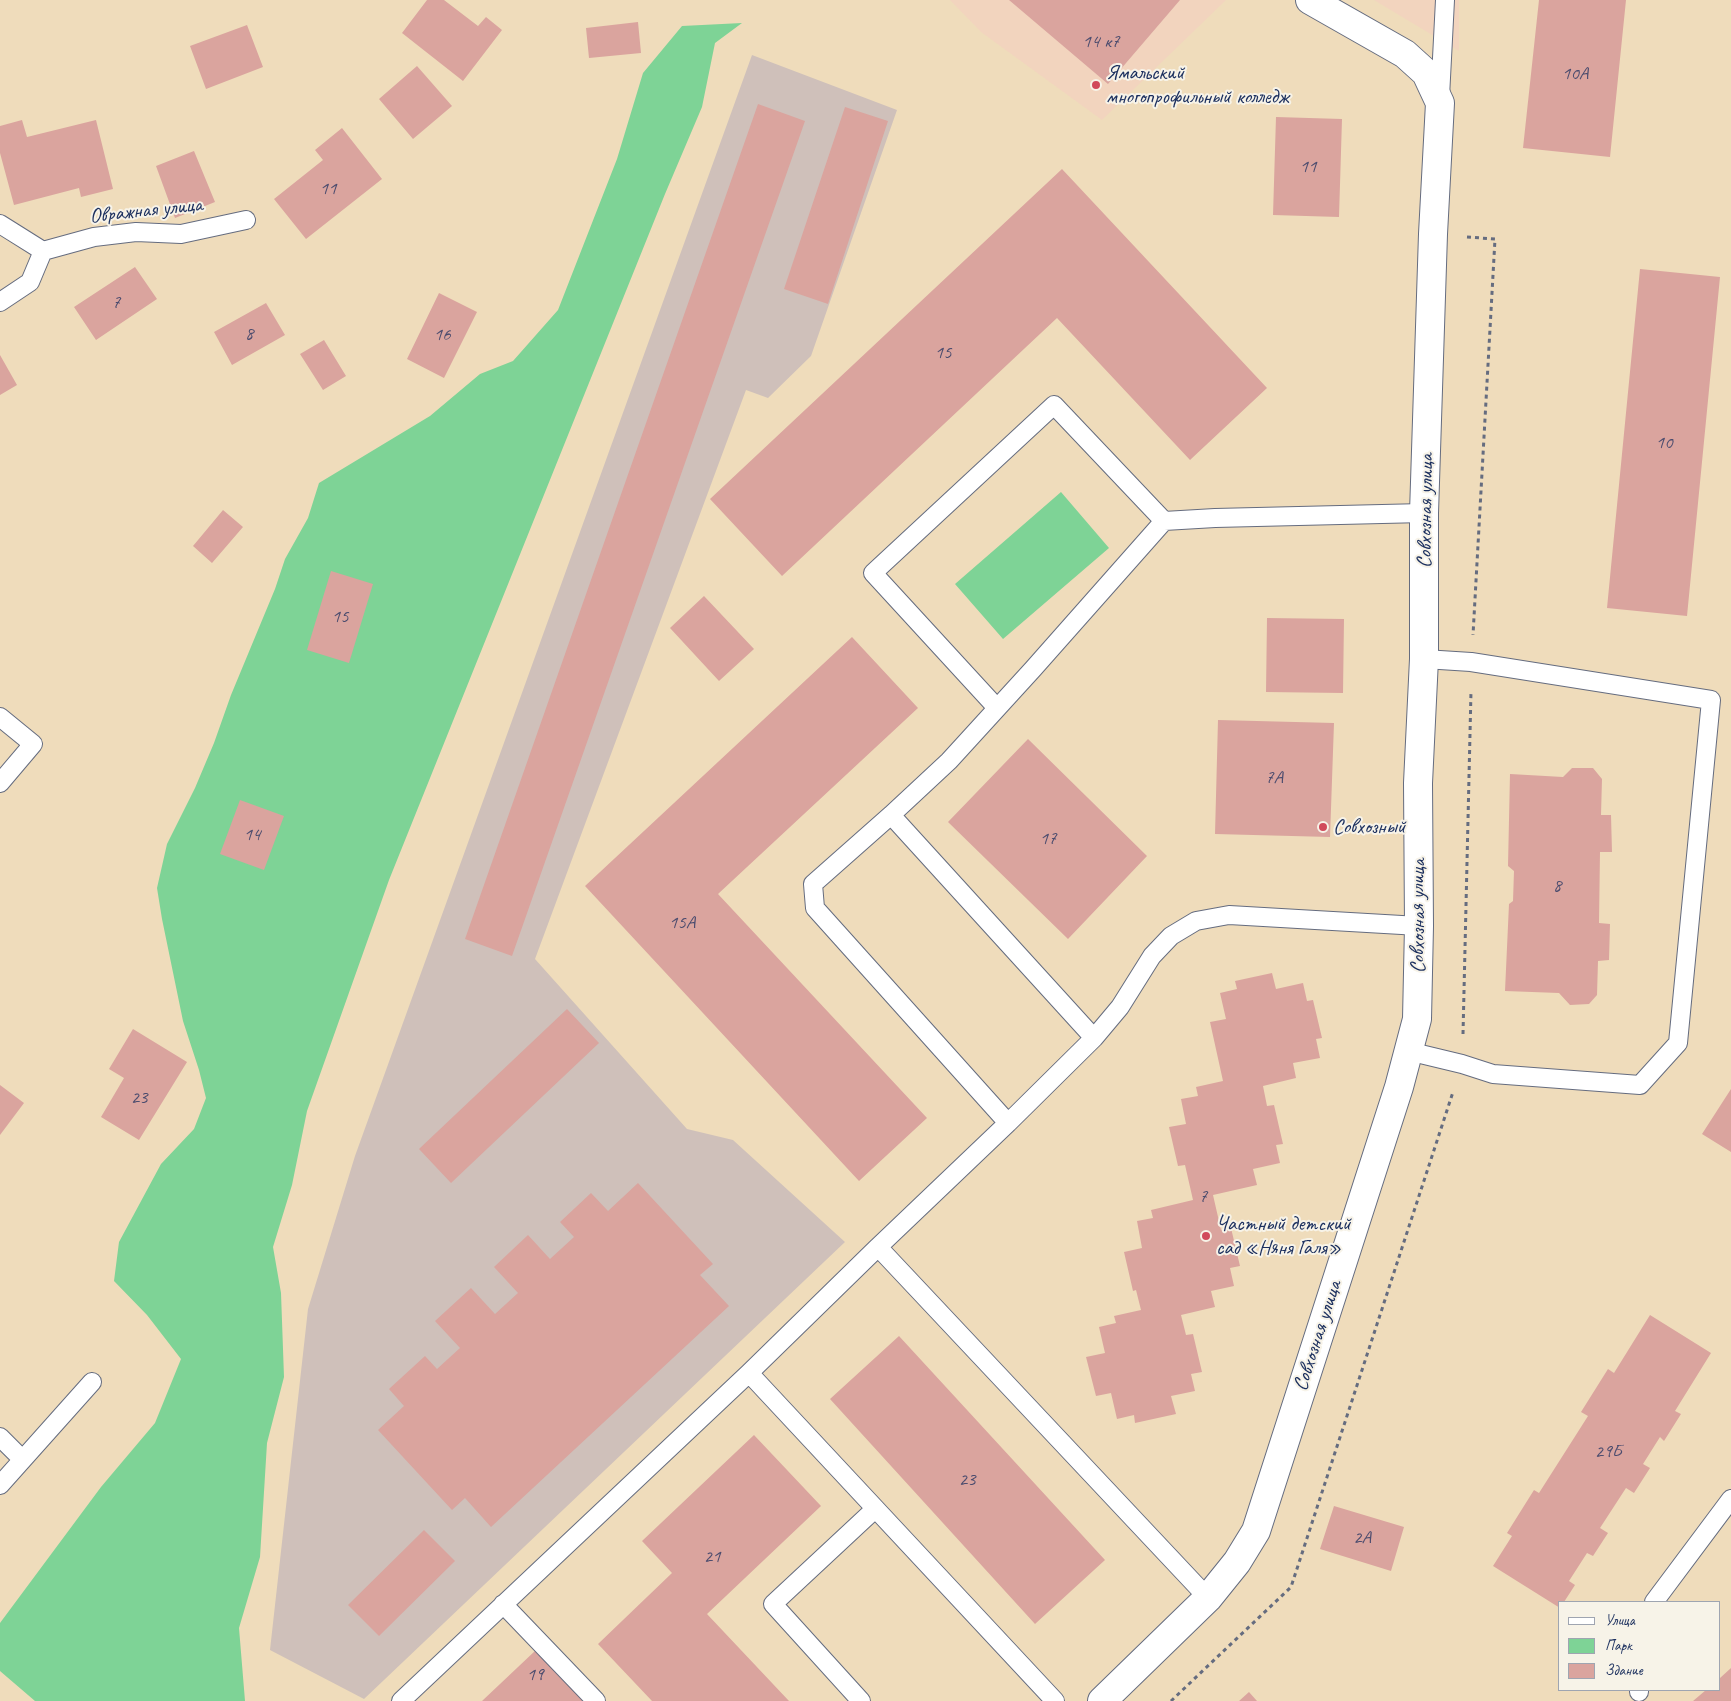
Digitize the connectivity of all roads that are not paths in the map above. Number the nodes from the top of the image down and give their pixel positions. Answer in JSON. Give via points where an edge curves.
{"nodes":[{"id":1,"x":1310,"y":0,"type":"edge"},
{"id":2,"x":1444,"y":0,"type":"edge"},
{"id":3,"x":1440,"y":103,"type":"junction"},
{"id":4,"x":246,"y":220,"type":"dead end"},
{"id":5,"x":0,"y":224,"type":"edge"},
{"id":6,"x":44,"y":251,"type":"junction"},
{"id":7,"x":0,"y":302,"type":"edge"},
{"id":8,"x":1424,"y":513,"type":"junction"},
{"id":9,"x":1164,"y":521,"type":"junction"},
{"id":10,"x":1424,"y":659,"type":"junction"},
{"id":11,"x":997,"y":708,"type":"junction"},
{"id":12,"x":0,"y":717,"type":"edge"},
{"id":13,"x":0,"y":783,"type":"edge"},
{"id":14,"x":891,"y":815,"type":"junction"},
{"id":15,"x":1419,"y":926,"type":"junction"},
{"id":16,"x":1094,"y":1038,"type":"junction"},
{"id":17,"x":1408,"y":1051,"type":"junction"},
{"id":18,"x":1008,"y":1123,"type":"junction"},
{"id":19,"x":878,"y":1247,"type":"junction"},
{"id":20,"x":749,"y":1373,"type":"junction"},
{"id":21,"x":92,"y":1382,"type":"dead end"},
{"id":22,"x":0,"y":1438,"type":"edge"},
{"id":23,"x":22,"y":1459,"type":"junction"},
{"id":24,"x":0,"y":1484,"type":"edge"},
{"id":25,"x":1731,"y":1499,"type":"edge"},
{"id":26,"x":875,"y":1510,"type":"junction"},
{"id":27,"x":1208,"y":1598,"type":"junction"},
{"id":28,"x":1655,"y":1601,"type":"edge"},
{"id":29,"x":504,"y":1604,"type":"junction"},
{"id":30,"x":401,"y":1701,"type":"edge"},
{"id":31,"x":596,"y":1701,"type":"edge"},
{"id":32,"x":861,"y":1701,"type":"edge"},
{"id":33,"x":1056,"y":1701,"type":"edge"},
{"id":34,"x":1102,"y":1701,"type":"edge"}],
"edges":[{"from":1,"to":3,"type":"street","via":[[1405,54],[1426,73]]},
{"from":2,"to":3,"type":"lane"},
{"from":3,"to":8,"type":"street","name":"Совхозная улица"},
{"from":4,"to":6,"type":"lane","name":"Овражная улица","via":[[181,234],[136,232],[94,237]]},
{"from":5,"to":6,"type":"lane"},
{"from":6,"to":7,"type":"lane","via":[[30,282]]},
{"from":8,"to":9,"type":"lane"},
{"from":8,"to":10,"type":"street","name":"Совхозная улица"},
{"from":9,"to":11,"type":"lane"},
{"from":9,"to":11,"type":"lane","via":[[1054,405],[872,573]]},
{"from":10,"to":15,"type":"street","name":"Совхозная улица","via":[[1418,783]]},
{"from":10,"to":17,"type":"lane","via":[[1471,662],[1712,700],[1678,1043],[1640,1085],[1493,1074]]},
{"from":11,"to":14,"type":"lane","via":[[949,761]]},
{"from":12,"to":13,"type":"lane","via":[[33,744]]},
{"from":14,"to":16,"type":"lane"},
{"from":14,"to":18,"type":"lane","via":[[813,884],[815,908]]},
{"from":15,"to":16,"type":"lane","via":[[1229,915],[1196,921],[1171,936],[1152,956],[1120,1006]]},
{"from":15,"to":17,"type":"street","name":"Совхозная улица","via":[[1417,1019]]},
{"from":16,"to":18,"type":"lane"},
{"from":17,"to":27,"type":"street","name":"Совхозная улица","via":[[1256,1530],[1237,1562]]},
{"from":18,"to":19,"type":"lane"},
{"from":19,"to":20,"type":"lane"},
{"from":19,"to":27,"type":"lane"},
{"from":20,"to":26,"type":"lane"},
{"from":20,"to":29,"type":"lane"},
{"from":21,"to":23,"type":"lane"},
{"from":22,"to":23,"type":"lane"},
{"from":23,"to":24,"type":"lane"},
{"from":25,"to":28,"type":"lane"},
{"from":26,"to":32,"type":"lane","via":[[773,1604]]},
{"from":26,"to":33,"type":"lane"},
{"from":27,"to":34,"type":"street","name":"Совхозная улица"},
{"from":29,"to":30,"type":"lane"},
{"from":29,"to":31,"type":"lane"}]}
